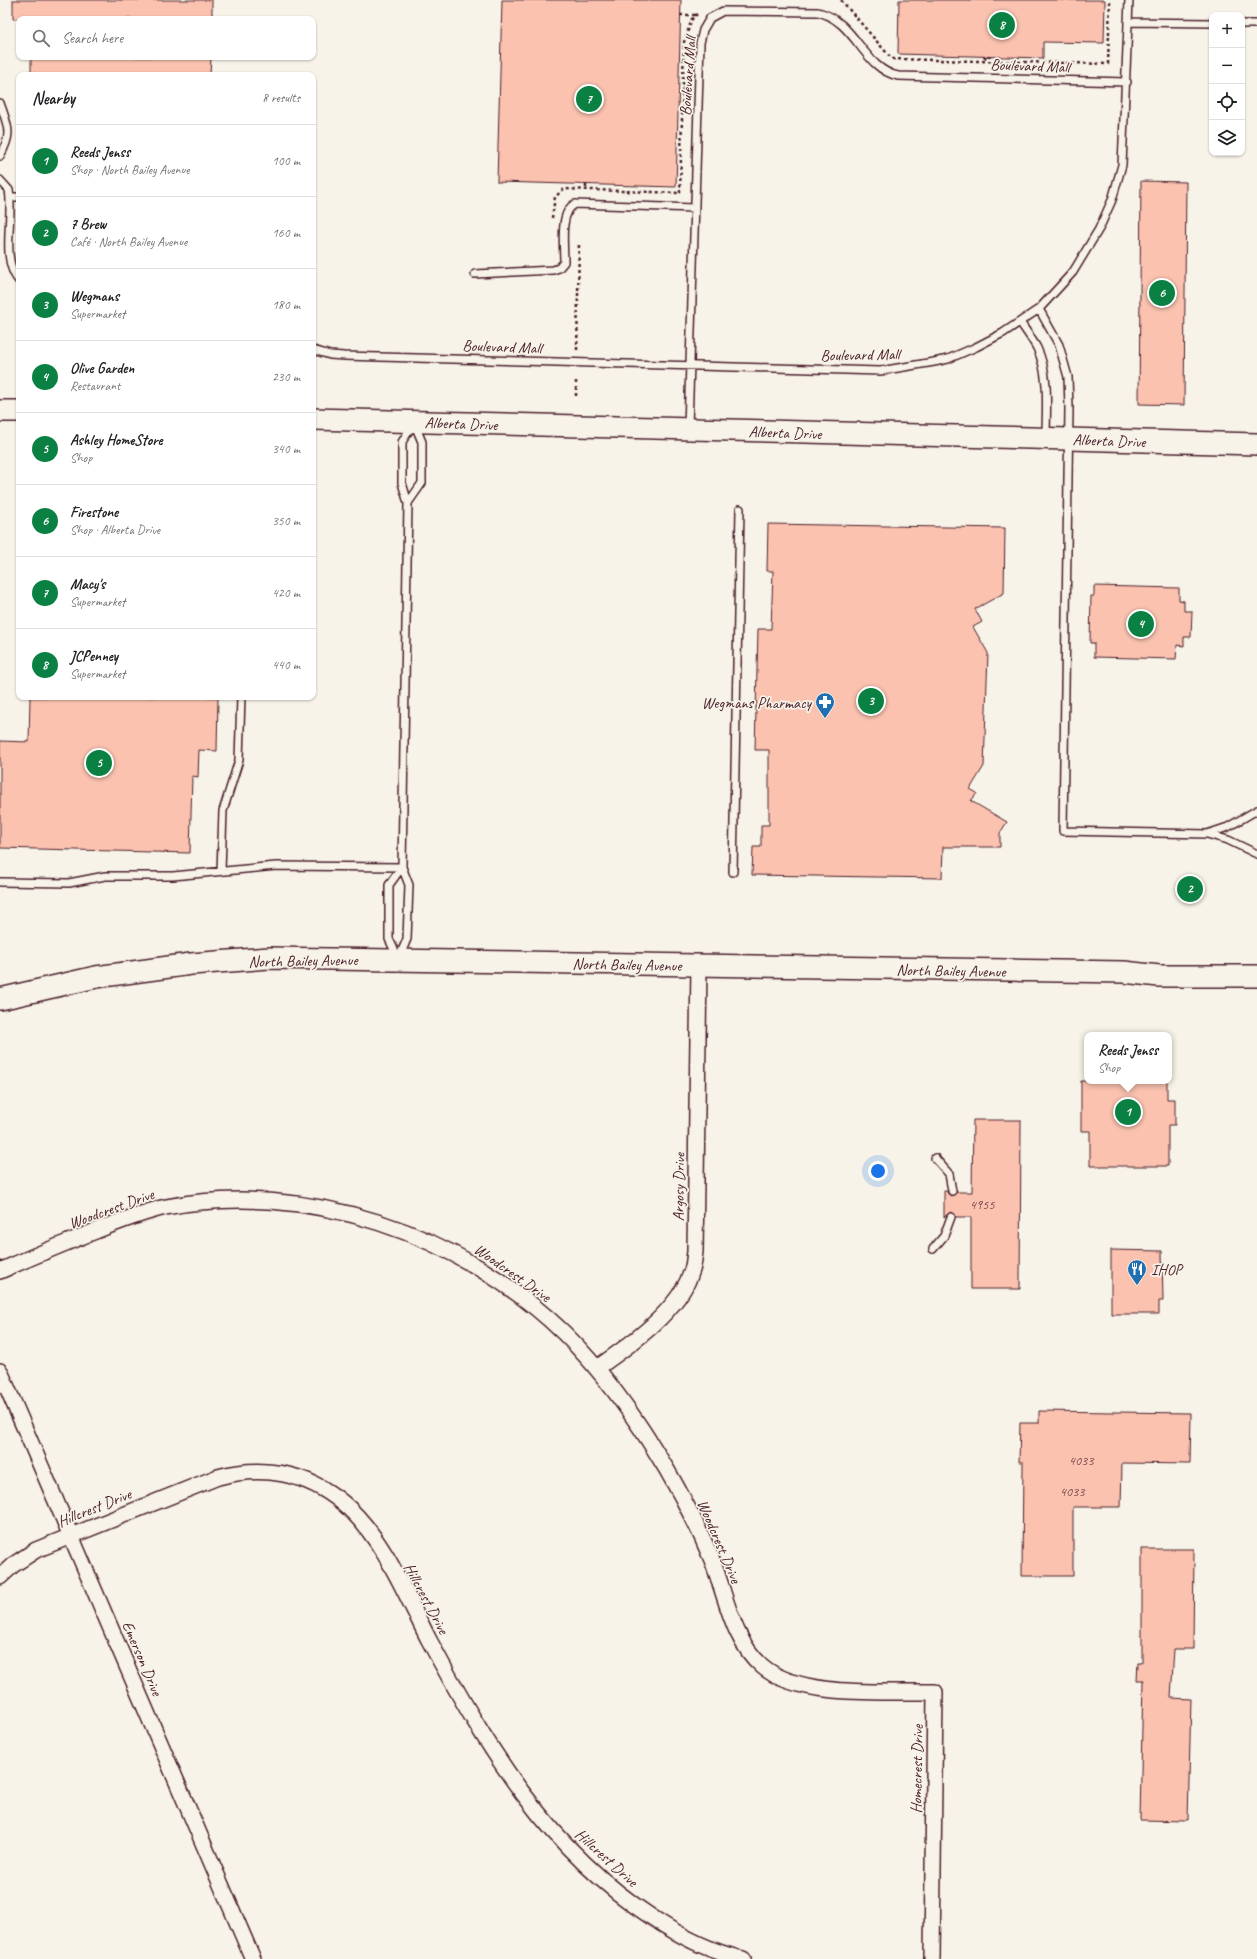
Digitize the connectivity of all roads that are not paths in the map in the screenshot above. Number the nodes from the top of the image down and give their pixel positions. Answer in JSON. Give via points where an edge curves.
{"nodes":[{"id":1,"x":1129,"y":0,"type":"edge"},
{"id":2,"x":1128,"y":22,"type":"junction"},
{"id":3,"x":1209,"y":24,"type":"edge"},
{"id":4,"x":1245,"y":24,"type":"edge"},
{"id":5,"x":1257,"y":24,"type":"edge"},
{"id":6,"x":1127,"y":82,"type":"junction"},
{"id":7,"x":0,"y":103,"type":"edge"},
{"id":8,"x":0,"y":156,"type":"edge"},
{"id":9,"x":0,"y":180,"type":"edge"},
{"id":10,"x":10,"y":197,"type":"junction"},
{"id":11,"x":16,"y":197,"type":"edge"},
{"id":12,"x":695,"y":208,"type":"junction"},
{"id":13,"x":475,"y":274,"type":"dead end"},
{"id":14,"x":16,"y":278,"type":"edge"},
{"id":15,"x":1039,"y":309,"type":"junction"},
{"id":16,"x":1020,"y":322,"type":"junction"},
{"id":17,"x":316,"y":351,"type":"edge"},
{"id":18,"x":690,"y":366,"type":"junction"},
{"id":19,"x":0,"y":411,"type":"edge"},
{"id":20,"x":16,"y":411,"type":"edge"},
{"id":21,"x":316,"y":419,"type":"edge"},
{"id":22,"x":414,"y":422,"type":"junction"},
{"id":23,"x":688,"y":429,"type":"junction"},
{"id":24,"x":1046,"y":439,"type":"junction"},
{"id":25,"x":1068,"y":439,"type":"junction"},
{"id":26,"x":1257,"y":444,"type":"edge"},
{"id":27,"x":408,"y":503,"type":"junction"},
{"id":28,"x":740,"y":510,"type":"dead end"},
{"id":29,"x":241,"y":700,"type":"edge"},
{"id":30,"x":1257,"y":810,"type":"edge"},
{"id":31,"x":1207,"y":834,"type":"junction"},
{"id":32,"x":1257,"y":854,"type":"edge"},
{"id":33,"x":402,"y":867,"type":"junction"},
{"id":34,"x":221,"y":871,"type":"junction"},
{"id":35,"x":733,"y":872,"type":"dead end"},
{"id":36,"x":0,"y":882,"type":"edge"},
{"id":37,"x":399,"y":960,"type":"junction"},
{"id":38,"x":699,"y":966,"type":"junction"},
{"id":39,"x":1257,"y":976,"type":"edge"},
{"id":40,"x":0,"y":999,"type":"edge"},
{"id":41,"x":935,"y":1158,"type":"dead end"},
{"id":42,"x":952,"y":1192,"type":"dead end"},
{"id":43,"x":951,"y":1217,"type":"dead end"},
{"id":44,"x":933,"y":1249,"type":"dead end"},
{"id":45,"x":0,"y":1271,"type":"edge"},
{"id":46,"x":597,"y":1368,"type":"junction"},
{"id":47,"x":0,"y":1371,"type":"edge"},
{"id":48,"x":71,"y":1536,"type":"junction"},
{"id":49,"x":0,"y":1577,"type":"edge"},
{"id":50,"x":821,"y":1690,"type":"joint"},
{"id":51,"x":253,"y":1959,"type":"edge"},
{"id":52,"x":743,"y":1959,"type":"edge"},
{"id":53,"x":932,"y":1959,"type":"edge"}],
"edges":[{"from":1,"to":2,"type":"lane","name":"Boulevard Mall"},
{"from":2,"to":3,"type":"lane"},
{"from":2,"to":6,"type":"lane","name":"Boulevard Mall"},
{"from":4,"to":5,"type":"lane"},
{"from":6,"to":12,"type":"lane","name":"Boulevard Mall","via":[[898,76],[888,74],[880,68],[845,27],[828,14],[723,11],[710,18],[703,30],[700,43]]},
{"from":6,"to":15,"type":"lane","name":"Boulevard Mall","via":[[1122,165],[1112,200],[1099,229],[1073,272]]},
{"from":7,"to":8,"type":"lane","via":[[9,133],[7,144]]},
{"from":9,"to":10,"type":"lane","via":[[9,190]]},
{"from":10,"to":11,"type":"lane"},
{"from":10,"to":14,"type":"lane","via":[[8,259]]},
{"from":12,"to":13,"type":"lane","via":[[575,204],[564,216],[564,262],[559,268]]},
{"from":12,"to":18,"type":"lane","name":"Boulevard Mall"},
{"from":15,"to":16,"type":"lane","name":"Boulevard Mall"},
{"from":15,"to":25,"type":"lane","via":[[1059,345],[1068,377]]},
{"from":16,"to":18,"type":"lane","name":"Boulevard Mall","via":[[976,347],[948,359],[893,370]]},
{"from":16,"to":24,"type":"lane","via":[[1037,348],[1042,362],[1046,384]]},
{"from":17,"to":18,"type":"lane","name":"Boulevard Mall","via":[[344,356]]},
{"from":18,"to":23,"type":"lane","name":"Boulevard Mall"},
{"from":19,"to":20,"type":"street"},
{"from":21,"to":22,"type":"street","name":"Alberta Drive"},
{"from":22,"to":23,"type":"street","name":"Alberta Drive"},
{"from":22,"to":27,"type":"lane","via":[[402,442],[402,483]]},
{"from":22,"to":27,"type":"lane","via":[[422,442],[422,483]]},
{"from":23,"to":24,"type":"street","name":"Alberta Drive"},
{"from":24,"to":25,"type":"street","name":"Alberta Drive"},
{"from":25,"to":26,"type":"street","name":"Alberta Drive"},
{"from":25,"to":31,"type":"lane","via":[[1063,831]]},
{"from":27,"to":33,"type":"lane"},
{"from":28,"to":35,"type":"lane"},
{"from":29,"to":34,"type":"lane","via":[[239,760],[223,811]]},
{"from":30,"to":31,"type":"lane","via":[[1228,827]]},
{"from":31,"to":32,"type":"lane","via":[[1228,840]]},
{"from":33,"to":34,"type":"lane","via":[[276,866]]},
{"from":33,"to":37,"type":"lane","via":[[409,885],[408,939]]},
{"from":33,"to":37,"type":"lane","via":[[389,885],[389,939]]},
{"from":34,"to":36,"type":"lane","via":[[173,876],[105,876],[69,883]]},
{"from":37,"to":38,"type":"street","name":"North Bailey Avenue"},
{"from":37,"to":40,"type":"street","name":"North Bailey Avenue","via":[[269,958],[191,964],[96,977]]},
{"from":38,"to":39,"type":"street","name":"North Bailey Avenue","via":[[1106,971],[1159,976]]},
{"from":38,"to":46,"type":"street","name":"Argosy Drive","via":[[696,1252],[692,1271],[676,1299],[649,1328]]},
{"from":41,"to":42,"type":"lane","via":[[949,1174]]},
{"from":43,"to":44,"type":"lane","via":[[944,1236]]},
{"from":45,"to":46,"type":"street","name":"Woodcrest Drive","via":[[130,1217],[164,1208],[198,1202],[233,1200],[272,1201],[325,1209],[371,1220],[415,1236],[486,1271],[526,1300],[563,1332]]},
{"from":46,"to":50,"type":"street","name":"Woodcrest Drive","via":[[642,1429],[674,1484],[712,1560],[735,1626],[746,1648],[762,1667],[779,1677],[798,1685]]},
{"from":47,"to":48,"type":"street","name":"Emerson Drive"},
{"from":48,"to":49,"type":"street","name":"Hillcrest Drive","via":[[36,1550]]},
{"from":48,"to":51,"type":"street","name":"Emerson Drive"},
{"from":48,"to":52,"type":"street","name":"Hillcrest Drive","via":[[237,1472],[279,1473],[302,1479],[324,1489],[343,1503],[364,1525],[382,1552],[483,1736],[520,1791],[552,1830],[595,1874],[671,1930]]},
{"from":50,"to":53,"type":"street","name":"Homecrest Drive","via":[[935,1692]]}]}
